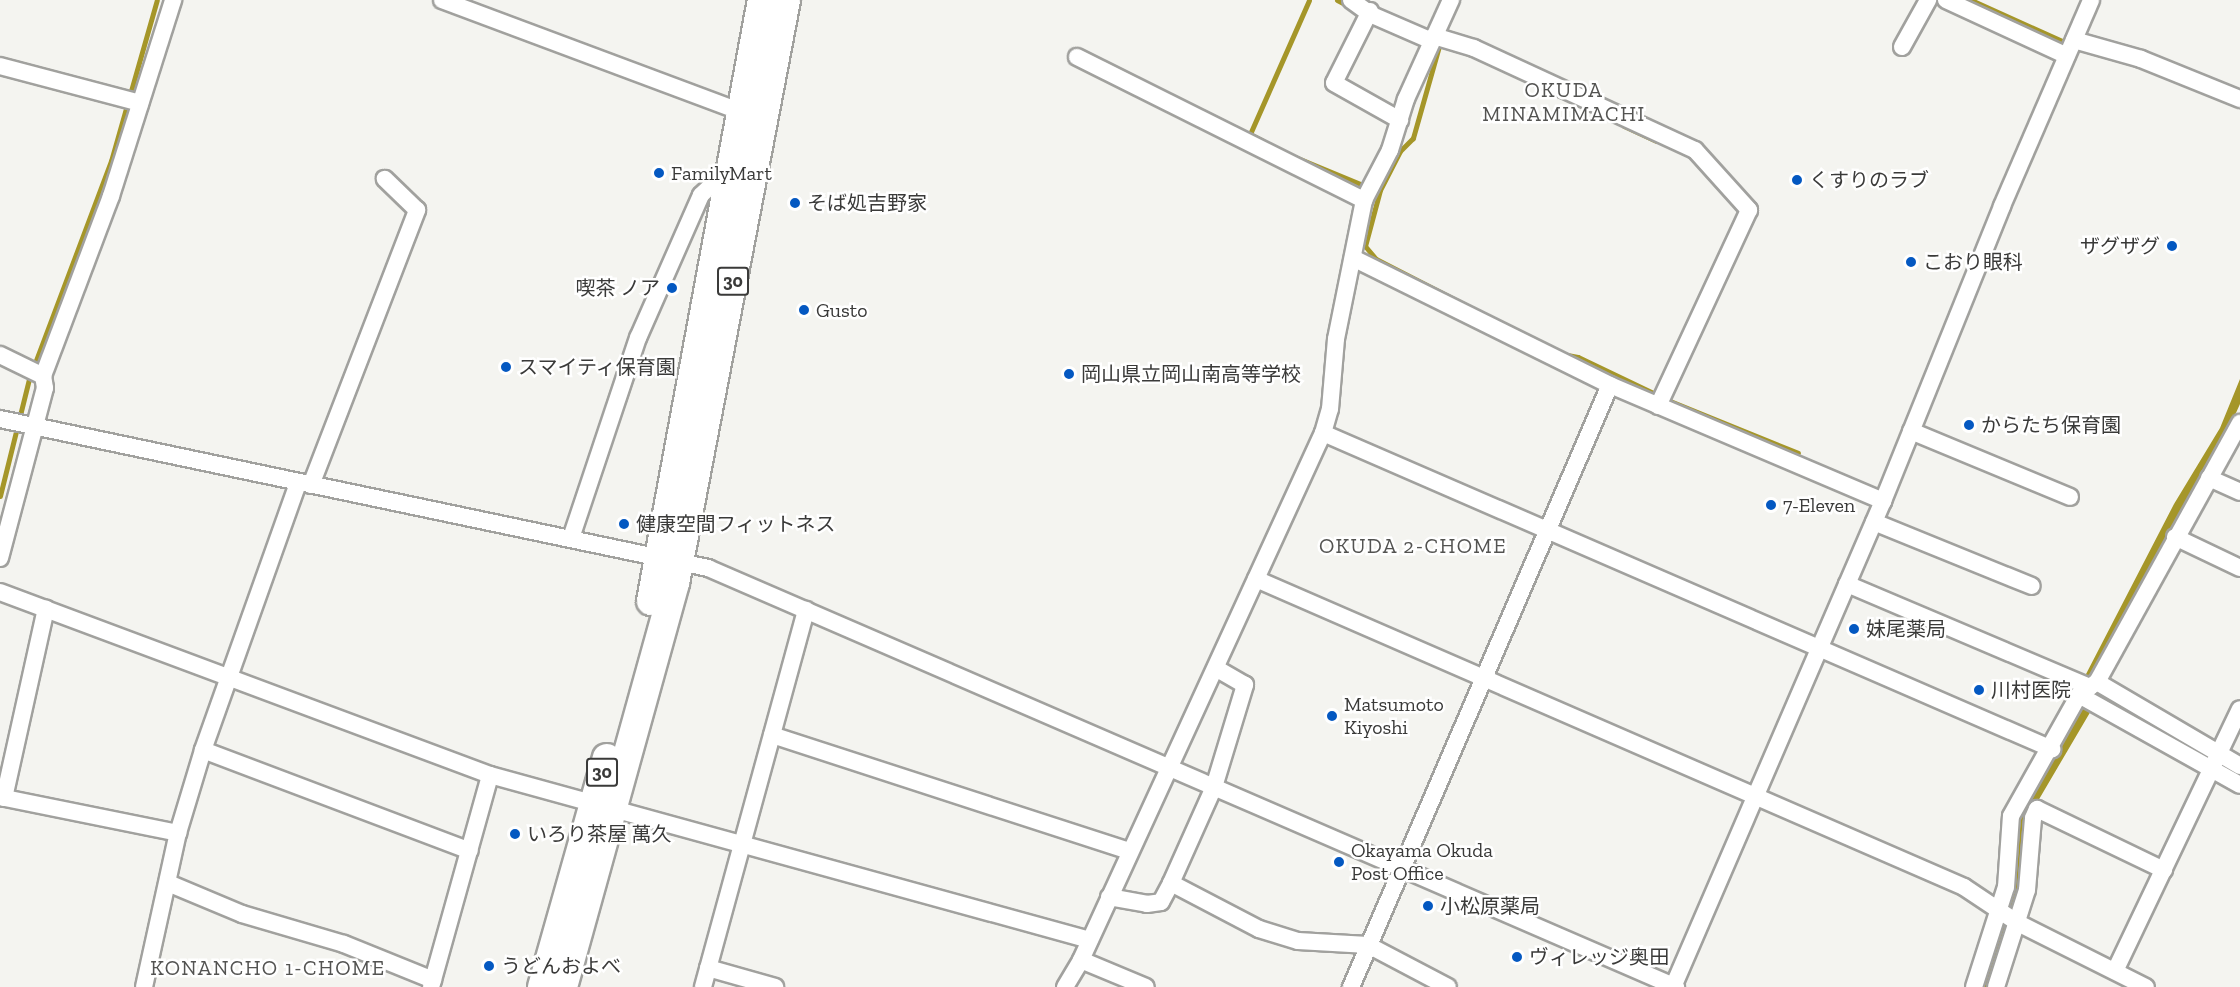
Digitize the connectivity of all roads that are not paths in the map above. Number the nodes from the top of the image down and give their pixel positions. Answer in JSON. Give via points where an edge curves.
{"nodes":[{"id":1,"x":173,"y":0,"type":"edge"},
{"id":2,"x":442,"y":0,"type":"edge"},
{"id":3,"x":1351,"y":0,"type":"edge"},
{"id":4,"x":1451,"y":0,"type":"edge"},
{"id":5,"x":1928,"y":0,"type":"edge"},
{"id":6,"x":1946,"y":0,"type":"edge"},
{"id":7,"x":2091,"y":0,"type":"edge"},
{"id":8,"x":778,"y":1,"type":"edge"},
{"id":9,"x":1370,"y":11,"type":"junction"},
{"id":10,"x":1433,"y":39,"type":"junction"},
{"id":11,"x":2074,"y":40,"type":"junction"},
{"id":12,"x":1902,"y":47,"type":"dead end"},
{"id":13,"x":2067,"y":56,"type":"junction"},
{"id":14,"x":1077,"y":57,"type":"dead end"},
{"id":15,"x":0,"y":66,"type":"edge"},
{"id":16,"x":2240,"y":99,"type":"edge"},
{"id":17,"x":139,"y":102,"type":"junction"},
{"id":18,"x":753,"y":116,"type":"junction"},
{"id":19,"x":1400,"y":120,"type":"junction"},
{"id":20,"x":731,"y":166,"type":"junction"},
{"id":21,"x":385,"y":179,"type":"dead end"},
{"id":22,"x":1364,"y":200,"type":"junction"},
{"id":23,"x":1353,"y":258,"type":"junction"},
{"id":24,"x":0,"y":355,"type":"edge"},
{"id":25,"x":36,"y":372,"type":"junction"},
{"id":26,"x":1610,"y":385,"type":"junction"},
{"id":27,"x":1660,"y":400,"type":"junction"},
{"id":28,"x":5,"y":420,"type":"edge"},
{"id":29,"x":2240,"y":423,"type":"edge"},
{"id":30,"x":33,"y":425,"type":"junction"},
{"id":31,"x":1911,"y":431,"type":"junction"},
{"id":32,"x":1323,"y":433,"type":"junction"},
{"id":33,"x":2209,"y":478,"type":"junction"},
{"id":34,"x":304,"y":484,"type":"junction"},
{"id":35,"x":2240,"y":492,"type":"edge"},
{"id":36,"x":2070,"y":497,"type":"dead end"},
{"id":37,"x":1883,"y":501,"type":"junction"},
{"id":38,"x":1874,"y":522,"type":"junction"},
{"id":39,"x":1548,"y":530,"type":"junction"},
{"id":40,"x":2175,"y":537,"type":"junction"},
{"id":41,"x":571,"y":538,"type":"junction"},
{"id":42,"x":0,"y":558,"type":"edge"},
{"id":43,"x":669,"y":558,"type":"junction"},
{"id":44,"x":2240,"y":568,"type":"edge"},
{"id":45,"x":1256,"y":579,"type":"junction"},
{"id":46,"x":1847,"y":584,"type":"junction"},
{"id":47,"x":2032,"y":586,"type":"dead end"},
{"id":48,"x":0,"y":592,"type":"edge"},
{"id":49,"x":46,"y":609,"type":"junction"},
{"id":50,"x":806,"y":610,"type":"junction"},
{"id":51,"x":1821,"y":646,"type":"junction"},
{"id":52,"x":1215,"y":668,"type":"junction"},
{"id":53,"x":227,"y":676,"type":"junction"},
{"id":54,"x":1483,"y":679,"type":"junction"},
{"id":55,"x":2087,"y":688,"type":"junction"},
{"id":56,"x":2240,"y":709,"type":"edge"},
{"id":57,"x":772,"y":735,"type":"junction"},
{"id":58,"x":2052,"y":749,"type":"junction"},
{"id":59,"x":204,"y":750,"type":"junction"},
{"id":60,"x":2214,"y":762,"type":"junction"},
{"id":61,"x":2240,"y":766,"type":"edge"},
{"id":62,"x":1171,"y":768,"type":"junction"},
{"id":63,"x":490,"y":775,"type":"junction"},
{"id":64,"x":2240,"y":785,"type":"edge"},
{"id":65,"x":1214,"y":787,"type":"junction"},
{"id":66,"x":2,"y":797,"type":"edge"},
{"id":67,"x":1756,"y":798,"type":"junction"},
{"id":68,"x":603,"y":805,"type":"junction"},
{"id":69,"x":178,"y":833,"type":"junction"},
{"id":70,"x":743,"y":842,"type":"junction"},
{"id":71,"x":470,"y":851,"type":"junction"},
{"id":72,"x":1130,"y":851,"type":"junction"},
{"id":73,"x":1400,"y":870,"type":"junction"},
{"id":74,"x":2164,"y":870,"type":"junction"},
{"id":75,"x":168,"y":882,"type":"junction"},
{"id":76,"x":1171,"y":883,"type":"junction"},
{"id":77,"x":1109,"y":897,"type":"junction"},
{"id":78,"x":1999,"y":909,"type":"junction"},
{"id":79,"x":2018,"y":923,"type":"junction"},
{"id":80,"x":1090,"y":940,"type":"junction"},
{"id":81,"x":1368,"y":945,"type":"junction"},
{"id":82,"x":1081,"y":960,"type":"junction"},
{"id":83,"x":708,"y":968,"type":"junction"},
{"id":84,"x":2115,"y":971,"type":"junction"},
{"id":85,"x":432,"y":984,"type":"edge"},
{"id":86,"x":144,"y":987,"type":"edge"},
{"id":87,"x":542,"y":987,"type":"edge"},
{"id":88,"x":563,"y":987,"type":"edge"},
{"id":89,"x":703,"y":987,"type":"edge"},
{"id":90,"x":775,"y":987,"type":"edge"},
{"id":91,"x":1065,"y":987,"type":"edge"},
{"id":92,"x":1146,"y":987,"type":"edge"},
{"id":93,"x":1351,"y":987,"type":"edge"},
{"id":94,"x":1448,"y":987,"type":"edge"},
{"id":95,"x":1674,"y":987,"type":"edge"},
{"id":96,"x":1974,"y":987,"type":"edge"},
{"id":97,"x":1996,"y":987,"type":"edge"},
{"id":98,"x":2146,"y":987,"type":"edge"}],
"edges":[{"from":1,"to":17,"type":"street"},
{"from":2,"to":18,"type":"street"},
{"from":3,"to":9,"type":"street"},
{"from":4,"to":10,"type":"street"},
{"from":5,"to":12,"type":"street"},
{"from":6,"to":13,"type":"street"},
{"from":7,"to":11,"type":"street"},
{"from":8,"to":18,"type":"highway","number":"30"},
{"from":9,"to":10,"type":"street"},
{"from":9,"to":19,"type":"street","via":[[1334,83]]},
{"from":10,"to":19,"type":"street"},
{"from":10,"to":27,"type":"street","via":[[1474,48],[1695,150],[1749,210]]},
{"from":11,"to":13,"type":"street"},
{"from":11,"to":16,"type":"street","via":[[2141,59]]},
{"from":13,"to":31,"type":"street"},
{"from":14,"to":22,"type":"street"},
{"from":15,"to":17,"type":"street"},
{"from":17,"to":25,"type":"street","via":[[90,255]]},
{"from":18,"to":20,"type":"highway","number":"30"},
{"from":18,"to":43,"type":"highway","number":"30"},
{"from":19,"to":22,"type":"street","via":[[1390,150]]},
{"from":20,"to":41,"type":"street","via":[[701,195],[638,338]]},
{"from":20,"to":43,"type":"highway","number":"30"},
{"from":21,"to":34,"type":"street","via":[[417,210]]},
{"from":22,"to":23,"type":"street"},
{"from":23,"to":26,"type":"street"},
{"from":23,"to":32,"type":"street","via":[[1336,339],[1330,408]]},
{"from":24,"to":25,"type":"street"},
{"from":25,"to":30,"type":"street","via":[[45,388]]},
{"from":26,"to":27,"type":"street"},
{"from":26,"to":39,"type":"street"},
{"from":27,"to":37,"type":"street"},
{"from":28,"to":30,"type":"street"},
{"from":29,"to":33,"type":"street"},
{"from":30,"to":34,"type":"street"},
{"from":30,"to":42,"type":"street"},
{"from":31,"to":36,"type":"street"},
{"from":31,"to":37,"type":"street"},
{"from":32,"to":39,"type":"street"},
{"from":32,"to":45,"type":"street"},
{"from":33,"to":35,"type":"street"},
{"from":33,"to":40,"type":"street"},
{"from":34,"to":41,"type":"street"},
{"from":34,"to":53,"type":"street"},
{"from":37,"to":38,"type":"street"},
{"from":38,"to":46,"type":"street"},
{"from":38,"to":47,"type":"street"},
{"from":39,"to":51,"type":"street"},
{"from":39,"to":54,"type":"street"},
{"from":40,"to":44,"type":"street"},
{"from":40,"to":55,"type":"street"},
{"from":41,"to":43,"type":"street"},
{"from":43,"to":50,"type":"street","via":[[708,568]]},
{"from":43,"to":68,"type":"highway","number":"30"},
{"from":45,"to":52,"type":"street"},
{"from":45,"to":54,"type":"street"},
{"from":46,"to":51,"type":"street"},
{"from":46,"to":55,"type":"street"},
{"from":48,"to":49,"type":"street"},
{"from":49,"to":53,"type":"street"},
{"from":49,"to":66,"type":"street"},
{"from":50,"to":57,"type":"street"},
{"from":50,"to":62,"type":"street"},
{"from":51,"to":58,"type":"street"},
{"from":51,"to":67,"type":"street"},
{"from":52,"to":62,"type":"street"},
{"from":52,"to":65,"type":"street","via":[[1245,685]]},
{"from":53,"to":59,"type":"street"},
{"from":53,"to":63,"type":"street"},
{"from":54,"to":67,"type":"street"},
{"from":54,"to":73,"type":"street"},
{"from":55,"to":58,"type":"street"},
{"from":55,"to":60,"type":"street"},
{"from":55,"to":60,"type":"street","via":[[2099,706]]},
{"from":56,"to":60,"type":"street"},
{"from":57,"to":70,"type":"street"},
{"from":57,"to":72,"type":"street"},
{"from":58,"to":78,"type":"street","via":[[2011,816],[2006,887]]},
{"from":59,"to":69,"type":"street"},
{"from":59,"to":71,"type":"street"},
{"from":60,"to":61,"type":"street"},
{"from":60,"to":64,"type":"street"},
{"from":60,"to":74,"type":"street"},
{"from":62,"to":65,"type":"street"},
{"from":62,"to":72,"type":"street"},
{"from":63,"to":68,"type":"street"},
{"from":63,"to":71,"type":"street"},
{"from":65,"to":73,"type":"street"},
{"from":65,"to":76,"type":"street"},
{"from":66,"to":69,"type":"street"},
{"from":67,"to":78,"type":"street","via":[[1964,887]]},
{"from":67,"to":95,"type":"street"},
{"from":68,"to":70,"type":"street"},
{"from":68,"to":87,"type":"highway","number":"30"},
{"from":68,"to":88,"type":"highway","number":"30"},
{"from":69,"to":75,"type":"street"},
{"from":70,"to":80,"type":"street"},
{"from":70,"to":83,"type":"street"},
{"from":71,"to":85,"type":"street"},
{"from":72,"to":77,"type":"street"},
{"from":73,"to":81,"type":"street"},
{"from":73,"to":95,"type":"street"},
{"from":74,"to":79,"type":"street","via":[[2037,809],[2027,890]]},
{"from":74,"to":84,"type":"street"},
{"from":75,"to":85,"type":"street","via":[[242,914],[344,944]]},
{"from":75,"to":86,"type":"street"},
{"from":76,"to":77,"type":"street","via":[[1161,902],[1147,904]]},
{"from":76,"to":81,"type":"street","via":[[1259,929],[1298,941]]},
{"from":77,"to":80,"type":"street"},
{"from":78,"to":79,"type":"street"},
{"from":78,"to":96,"type":"street"},
{"from":79,"to":84,"type":"street"},
{"from":79,"to":97,"type":"street"},
{"from":80,"to":82,"type":"street"},
{"from":81,"to":93,"type":"street"},
{"from":81,"to":94,"type":"street"},
{"from":82,"to":91,"type":"street"},
{"from":82,"to":92,"type":"street"},
{"from":83,"to":89,"type":"street"},
{"from":83,"to":90,"type":"street"},
{"from":84,"to":98,"type":"street"}]}
